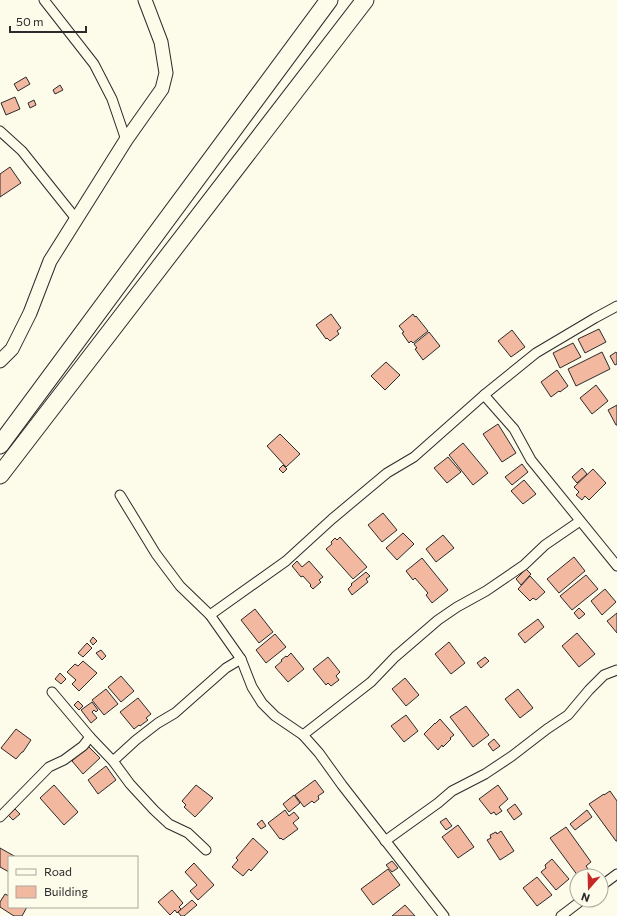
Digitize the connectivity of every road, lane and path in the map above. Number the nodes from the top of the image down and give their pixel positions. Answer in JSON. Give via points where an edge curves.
{"nodes":[{"id":1,"x":44,"y":0,"type":"edge"},
{"id":2,"x":145,"y":0,"type":"edge"},
{"id":3,"x":329,"y":0,"type":"edge"},
{"id":4,"x":365,"y":0,"type":"edge"},
{"id":5,"x":0,"y":131,"type":"edge"},
{"id":6,"x":126,"y":140,"type":"junction"},
{"id":7,"x":77,"y":220,"type":"junction"},
{"id":8,"x":616,"y":309,"type":"edge"},
{"id":9,"x":0,"y":361,"type":"edge"},
{"id":10,"x":484,"y":395,"type":"junction"},
{"id":11,"x":0,"y":445,"type":"edge"},
{"id":12,"x":0,"y":475,"type":"edge"},
{"id":13,"x":120,"y":495,"type":"dead end"},
{"id":14,"x":580,"y":521,"type":"junction"},
{"id":15,"x":617,"y":566,"type":"edge"},
{"id":16,"x":210,"y":615,"type":"junction"},
{"id":17,"x":241,"y":659,"type":"junction"},
{"id":18,"x":617,"y":670,"type":"edge"},
{"id":19,"x":52,"y":692,"type":"dead end"},
{"id":20,"x":303,"y":735,"type":"junction"},
{"id":21,"x":90,"y":737,"type":"junction"},
{"id":22,"x":113,"y":761,"type":"junction"},
{"id":23,"x":0,"y":817,"type":"edge"},
{"id":24,"x":385,"y":841,"type":"junction"},
{"id":25,"x":206,"y":850,"type":"dead end"},
{"id":26,"x":572,"y":908,"type":"edge"},
{"id":27,"x":444,"y":916,"type":"edge"},
{"id":28,"x":561,"y":916,"type":"edge"}],
"edges":[{"from":1,"to":6,"type":"street","via":[[94,64],[112,98]]},
{"from":2,"to":6,"type":"street","via":[[161,42],[166,72],[162,89]]},
{"from":3,"to":11,"type":"highway"},
{"from":4,"to":12,"type":"highway"},
{"from":5,"to":7,"type":"street","via":[[22,151]]},
{"from":6,"to":7,"type":"street"},
{"from":7,"to":9,"type":"street","via":[[50,261],[30,313],[12,349]]},
{"from":8,"to":10,"type":"street","via":[[536,353]]},
{"from":10,"to":14,"type":"street","via":[[514,429],[531,460]]},
{"from":10,"to":16,"type":"street","via":[[414,457],[387,473],[286,561]]},
{"from":13,"to":16,"type":"street","via":[[156,554],[180,586]]},
{"from":14,"to":15,"type":"street"},
{"from":14,"to":20,"type":"street","via":[[545,545],[524,565],[438,620],[395,657],[371,682]]},
{"from":16,"to":17,"type":"street"},
{"from":17,"to":20,"type":"street","via":[[252,687],[262,703]]},
{"from":17,"to":22,"type":"street","via":[[226,668]]},
{"from":18,"to":24,"type":"street","via":[[604,675],[568,715],[512,756],[452,791]]},
{"from":19,"to":21,"type":"street"},
{"from":20,"to":24,"type":"street"},
{"from":21,"to":22,"type":"street"},
{"from":21,"to":23,"type":"street","via":[[83,746],[64,760],[49,767]]},
{"from":22,"to":25,"type":"street","via":[[154,810],[170,824],[188,833]]},
{"from":24,"to":27,"type":"street"},
{"from":26,"to":28,"type":"street"}]}
